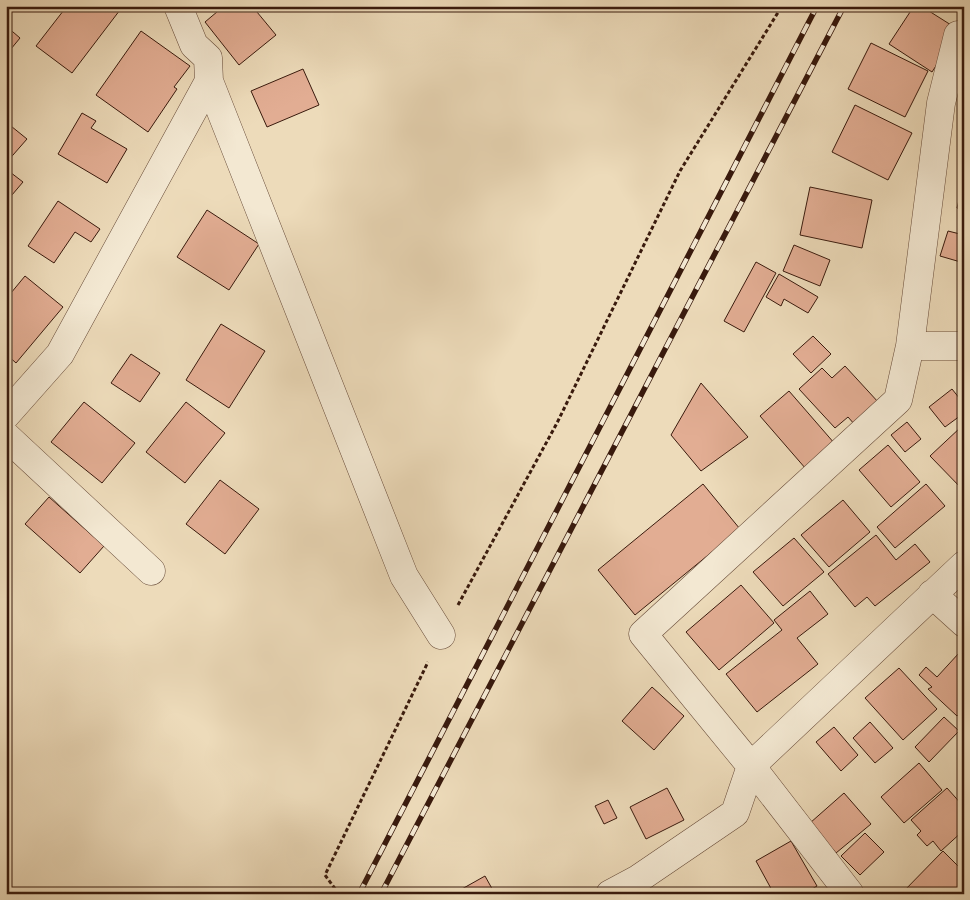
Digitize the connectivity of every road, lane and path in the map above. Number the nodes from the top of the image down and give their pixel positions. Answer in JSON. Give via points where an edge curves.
{"nodes":[{"id":1,"x":782,"y":6,"type":"edge"},
{"id":2,"x":186,"y":11,"type":"edge"},
{"id":3,"x":958,"y":35,"type":"dead end"},
{"id":4,"x":209,"y":81,"type":"junction"},
{"id":5,"x":910,"y":346,"type":"junction"},
{"id":6,"x":964,"y":346,"type":"edge"},
{"id":7,"x":6,"y":415,"type":"edge"},
{"id":8,"x":6,"y":436,"type":"edge"},
{"id":9,"x":964,"y":565,"type":"edge"},
{"id":10,"x":151,"y":571,"type":"dead end"},
{"id":11,"x":932,"y":594,"type":"junction"},
{"id":12,"x":964,"y":623,"type":"edge"},
{"id":13,"x":441,"y":635,"type":"junction"},
{"id":14,"x":751,"y":766,"type":"junction"},
{"id":15,"x":845,"y":892,"type":"edge"},
{"id":16,"x":340,"y":894,"type":"edge"},
{"id":17,"x":610,"y":894,"type":"edge"}],
"edges":[{"from":1,"to":13,"type":"path","via":[[680,171],[557,423]]},
{"from":2,"to":4,"type":"street","via":[[194,45],[208,58]]},
{"from":3,"to":5,"type":"street","via":[[941,102]]},
{"from":4,"to":7,"type":"street","via":[[60,354]]},
{"from":4,"to":13,"type":"street","via":[[404,576]]},
{"from":5,"to":6,"type":"street"},
{"from":5,"to":14,"type":"street","via":[[898,400],[643,634]]},
{"from":8,"to":10,"type":"street"},
{"from":9,"to":11,"type":"street"},
{"from":11,"to":12,"type":"street"},
{"from":11,"to":14,"type":"street"},
{"from":13,"to":16,"type":"path","via":[[325,875]]},
{"from":14,"to":15,"type":"street"},
{"from":14,"to":17,"type":"street","via":[[734,813]]}]}
